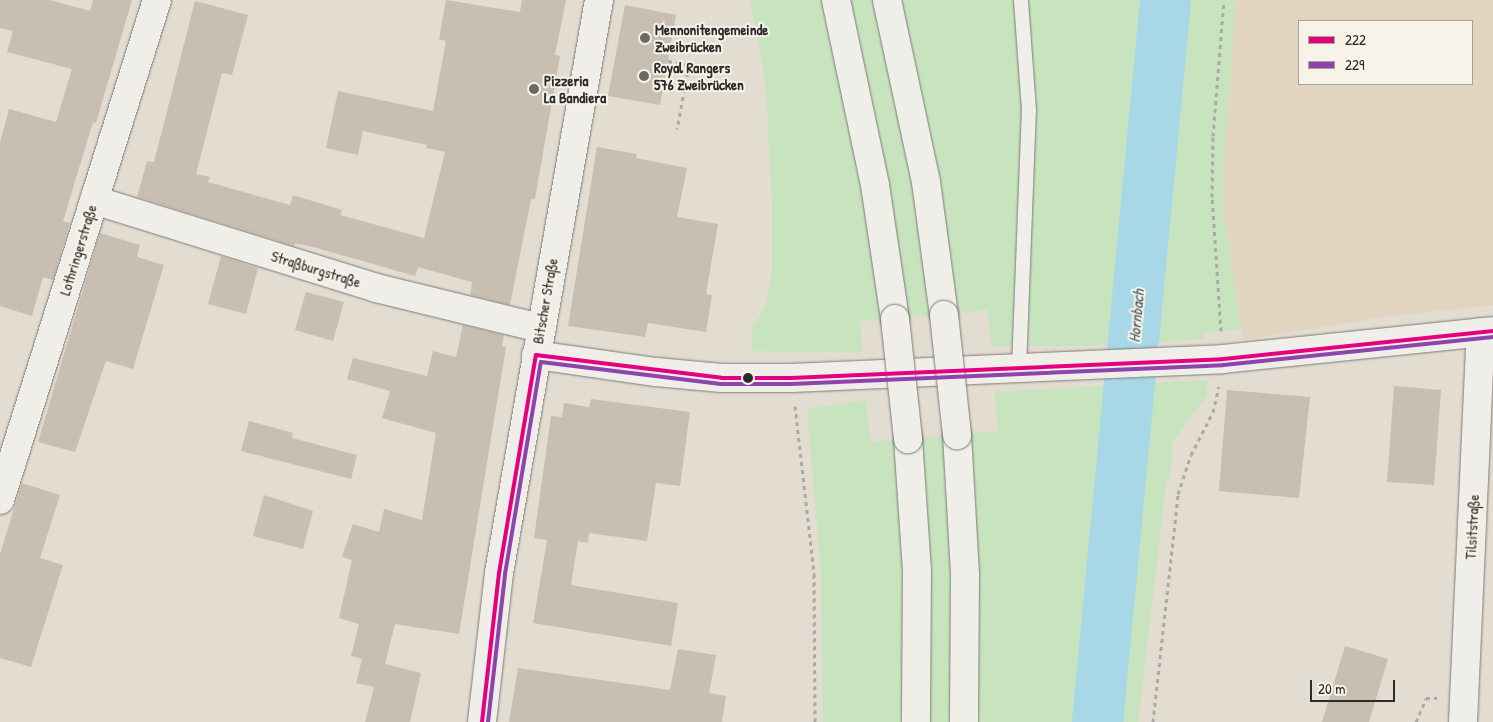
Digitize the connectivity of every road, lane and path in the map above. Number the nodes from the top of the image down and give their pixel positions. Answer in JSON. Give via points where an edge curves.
{"nodes":[{"id":1,"x":157,"y":0,"type":"edge"},
{"id":2,"x":599,"y":0,"type":"edge"},
{"id":3,"x":836,"y":0,"type":"edge"},
{"id":4,"x":887,"y":0,"type":"edge"},
{"id":5,"x":1021,"y":0,"type":"edge"},
{"id":6,"x":1224,"y":0,"type":"edge"},
{"id":7,"x":668,"y":61,"type":"dead end"},
{"id":8,"x":677,"y":129,"type":"dead end"},
{"id":9,"x":94,"y":200,"type":"junction"},
{"id":10,"x":540,"y":328,"type":"junction"},
{"id":11,"x":1487,"y":331,"type":"edge"},
{"id":12,"x":536,"y":355,"type":"junction"},
{"id":13,"x":1210,"y":360,"type":"junction"},
{"id":14,"x":1019,"y":368,"type":"junction"},
{"id":15,"x":791,"y":378,"type":"junction"},
{"id":16,"x":0,"y":500,"type":"edge"},
{"id":17,"x":482,"y":722,"type":"edge"},
{"id":18,"x":816,"y":722,"type":"edge"},
{"id":19,"x":916,"y":722,"type":"edge"},
{"id":20,"x":964,"y":722,"type":"edge"},
{"id":21,"x":1153,"y":722,"type":"edge"},
{"id":22,"x":1463,"y":722,"type":"edge"}],
"edges":[{"from":1,"to":9,"type":"main road","name":"Lothringerstraße"},
{"from":2,"to":10,"type":"main road","name":"Bitscher Straße"},
{"from":3,"to":19,"type":"main road","bridge":true,"via":[[876,185],[895,319],[908,439],[916,570]]},
{"from":4,"to":20,"type":"main road","bridge":true,"via":[[926,182],[957,435],[965,575]]},
{"from":5,"to":14,"type":"lane","via":[[1029,110]]},
{"from":6,"to":13,"type":"path","via":[[1213,136]]},
{"from":7,"to":8,"type":"path","via":[[689,65]]},
{"from":9,"to":10,"type":"main road","name":"Straßburgstraße","via":[[376,288]]},
{"from":9,"to":16,"type":"main road","name":"Lothringerstraße"},
{"from":10,"to":12,"type":"main road","name":"Bitscher Straße"},
{"from":11,"to":13,"type":"main road"},
{"from":11,"to":22,"type":"main road","name":"Tilsitstraße"},
{"from":12,"to":15,"type":"main road","via":[[722,378]]},
{"from":12,"to":17,"type":"main road","name":"Bitscher Straße","via":[[499,573]]},
{"from":13,"to":14,"type":"main road"},
{"from":13,"to":21,"type":"path","via":[[1214,412],[1191,454],[1178,494]]},
{"from":14,"to":15,"type":"main road"},
{"from":15,"to":18,"type":"path","via":[[814,574]]}]}
